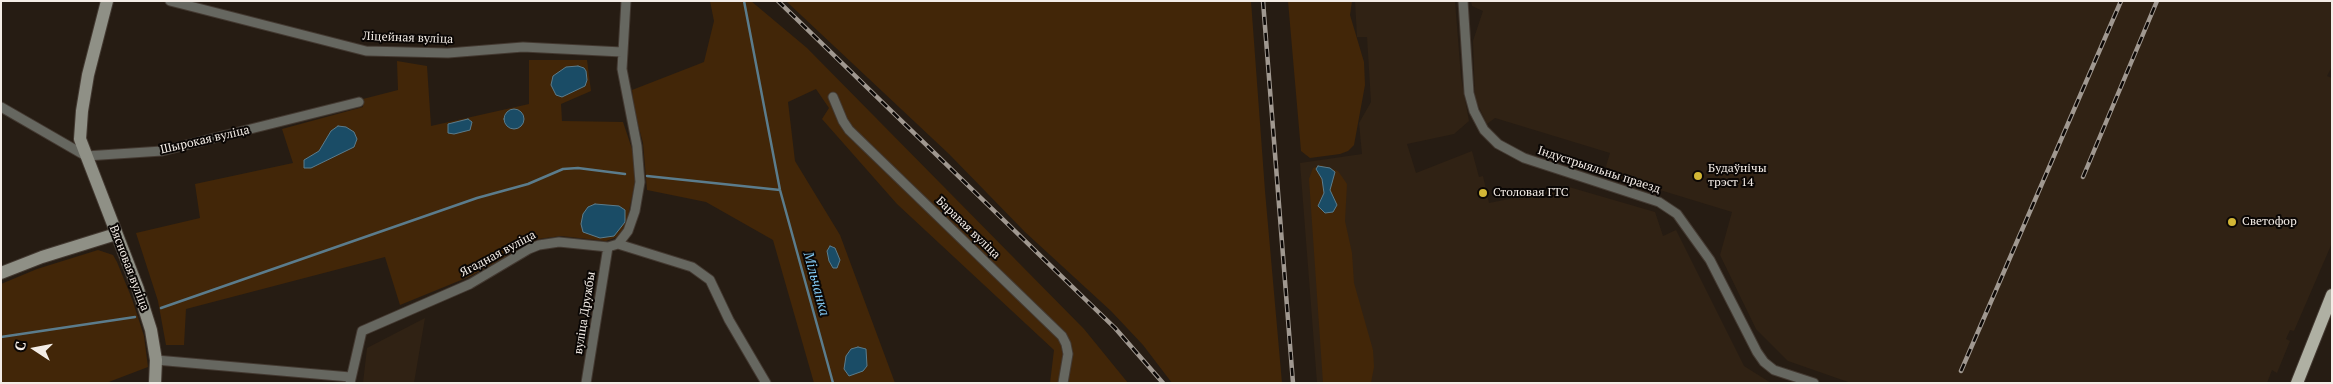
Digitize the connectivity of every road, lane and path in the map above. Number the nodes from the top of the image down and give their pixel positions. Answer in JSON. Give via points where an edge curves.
{"nodes":[{"id":1,"x":107,"y":1,"type":"edge"},
{"id":2,"x":170,"y":1,"type":"edge"},
{"id":3,"x":626,"y":1,"type":"edge"},
{"id":4,"x":1463,"y":1,"type":"edge"},
{"id":5,"x":622,"y":52,"type":"junction"},
{"id":6,"x":833,"y":97,"type":"dead end"},
{"id":7,"x":359,"y":102,"type":"dead end"},
{"id":8,"x":1,"y":107,"type":"edge"},
{"id":9,"x":86,"y":156,"type":"junction"},
{"id":10,"x":116,"y":234,"type":"junction"},
{"id":11,"x":618,"y":244,"type":"junction"},
{"id":12,"x":608,"y":246,"type":"junction"},
{"id":13,"x":1,"y":273,"type":"edge"},
{"id":14,"x":2330,"y":303,"type":"edge"},
{"id":15,"x":156,"y":360,"type":"junction"},
{"id":16,"x":350,"y":380,"type":"edge"},
{"id":17,"x":155,"y":383,"type":"edge"},
{"id":18,"x":586,"y":383,"type":"edge"},
{"id":19,"x":766,"y":383,"type":"edge"},
{"id":20,"x":1063,"y":383,"type":"edge"},
{"id":21,"x":1814,"y":383,"type":"edge"},
{"id":22,"x":2297,"y":383,"type":"edge"}],
"edges":[{"from":1,"to":9,"type":"street","via":[[82,111],[80,139]]},
{"from":2,"to":5,"type":"street","name":"Ліцейная вуліца","via":[[366,51],[448,53],[523,47]]},
{"from":3,"to":5,"type":"street"},
{"from":4,"to":21,"type":"street","name":"Індустрыяльны праезд","via":[[1470,93],[1474,111],[1484,130],[1498,144],[1524,158],[1659,202],[1677,214],[1710,260],[1764,362],[1774,370]]},
{"from":5,"to":11,"type":"street","via":[[624,85],[637,146],[640,182],[631,222]]},
{"from":6,"to":20,"type":"street","name":"Баравая вуліца","via":[[849,130],[1062,336],[1068,354]]},
{"from":7,"to":9,"type":"street","name":"Шырокая вуліца","via":[[162,151]]},
{"from":8,"to":9,"type":"street"},
{"from":9,"to":10,"type":"street","name":"Вясновая вуліца"},
{"from":10,"to":13,"type":"street"},
{"from":10,"to":15,"type":"street","name":"Вясновая вуліца","via":[[138,289],[151,330]]},
{"from":11,"to":12,"type":"street","name":"Ягадная вуліца"},
{"from":11,"to":19,"type":"street","name":"Ягадная вуліца","via":[[692,267],[710,280]]},
{"from":12,"to":16,"type":"street","name":"Ягадная вуліца","via":[[559,242],[539,245],[470,284],[362,331]]},
{"from":12,"to":18,"type":"street","name":"вуліца Дружбы"},
{"from":14,"to":22,"type":"main road"},
{"from":15,"to":16,"type":"street"},
{"from":15,"to":17,"type":"street","name":"Вясновая вуліца"}]}
